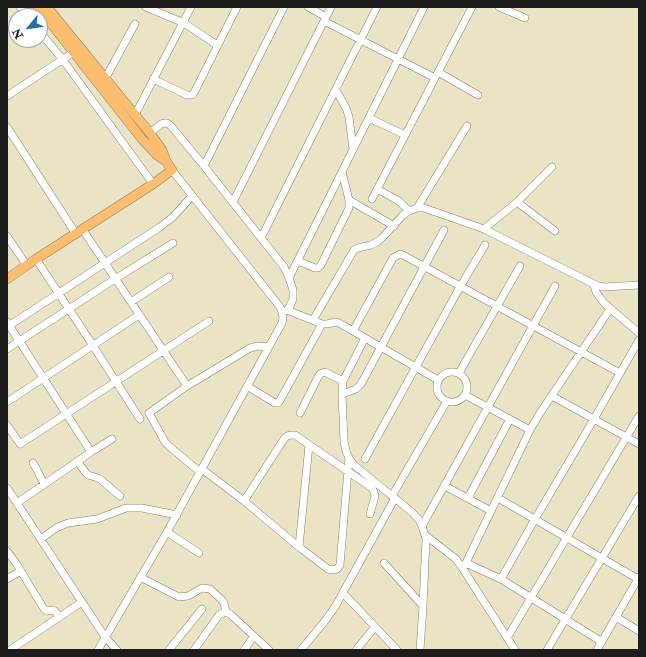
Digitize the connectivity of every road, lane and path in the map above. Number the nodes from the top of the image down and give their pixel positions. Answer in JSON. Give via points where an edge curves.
{"nodes":[{"id":1,"x":38,"y":7,"type":"edge"},
{"id":2,"x":146,"y":7,"type":"edge"},
{"id":3,"x":191,"y":7,"type":"edge"},
{"id":4,"x":237,"y":7,"type":"edge"},
{"id":5,"x":284,"y":7,"type":"edge"},
{"id":6,"x":308,"y":7,"type":"edge"},
{"id":7,"x":331,"y":7,"type":"edge"},
{"id":8,"x":377,"y":7,"type":"edge"},
{"id":9,"x":424,"y":7,"type":"edge"},
{"id":10,"x":472,"y":7,"type":"edge"},
{"id":11,"x":499,"y":7,"type":"edge"},
{"id":12,"x":49,"y":8,"type":"edge"},
{"id":13,"x":525,"y":18,"type":"dead end"},
{"id":14,"x":325,"y":19,"type":"junction"},
{"id":15,"x":184,"y":23,"type":"junction"},
{"id":16,"x":135,"y":24,"type":"dead end"},
{"id":17,"x":361,"y":40,"type":"junction"},
{"id":18,"x":48,"y":42,"type":"edge"},
{"id":19,"x":217,"y":45,"type":"junction"},
{"id":20,"x":74,"y":52,"type":"junction"},
{"id":21,"x":398,"y":59,"type":"junction"},
{"id":22,"x":63,"y":60,"type":"junction"},
{"id":23,"x":437,"y":75,"type":"junction"},
{"id":24,"x":105,"y":79,"type":"junction"},
{"id":25,"x":153,"y":79,"type":"junction"},
{"id":26,"x":336,"y":90,"type":"junction"},
{"id":27,"x":478,"y":95,"type":"dead end"},
{"id":28,"x":7,"y":96,"type":"edge"},
{"id":29,"x":135,"y":115,"type":"junction"},
{"id":30,"x":369,"y":118,"type":"junction"},
{"id":31,"x":467,"y":126,"type":"dead end"},
{"id":32,"x":7,"y":127,"type":"edge"},
{"id":33,"x":150,"y":133,"type":"junction"},
{"id":34,"x":405,"y":135,"type":"junction"},
{"id":35,"x":354,"y":149,"type":"junction"},
{"id":36,"x":166,"y":161,"type":"junction"},
{"id":37,"x":204,"y":166,"type":"junction"},
{"id":38,"x":552,"y":167,"type":"dead end"},
{"id":39,"x":172,"y":170,"type":"junction"},
{"id":40,"x":342,"y":172,"type":"junction"},
{"id":41,"x":153,"y":184,"type":"junction"},
{"id":42,"x":377,"y":189,"type":"junction"},
{"id":43,"x":192,"y":196,"type":"junction"},
{"id":44,"x":372,"y":199,"type":"dead end"},
{"id":45,"x":349,"y":200,"type":"junction"},
{"id":46,"x":233,"y":202,"type":"junction"},
{"id":47,"x":518,"y":202,"type":"junction"},
{"id":48,"x":417,"y":208,"type":"junction"},
{"id":49,"x":409,"y":211,"type":"junction"},
{"id":50,"x":394,"y":226,"type":"junction"},
{"id":51,"x":484,"y":229,"type":"junction"},
{"id":52,"x":444,"y":230,"type":"dead end"},
{"id":53,"x":555,"y":230,"type":"dead end"},
{"id":54,"x":79,"y":232,"type":"junction"},
{"id":55,"x":7,"y":236,"type":"edge"},
{"id":56,"x":261,"y":238,"type":"junction"},
{"id":57,"x":173,"y":243,"type":"dead end"},
{"id":58,"x":485,"y":245,"type":"dead end"},
{"id":59,"x":36,"y":260,"type":"junction"},
{"id":60,"x":298,"y":261,"type":"junction"},
{"id":61,"x":105,"y":263,"type":"junction"},
{"id":62,"x":26,"y":266,"type":"junction"},
{"id":63,"x":520,"y":266,"type":"dead end"},
{"id":64,"x":424,"y":267,"type":"junction"},
{"id":65,"x":169,"y":277,"type":"dead end"},
{"id":66,"x":289,"y":278,"type":"junction"},
{"id":67,"x":7,"y":279,"type":"edge"},
{"id":68,"x":115,"y":279,"type":"junction"},
{"id":69,"x":594,"y":285,"type":"junction"},
{"id":70,"x":639,"y":285,"type":"edge"},
{"id":71,"x":555,"y":286,"type":"dead end"},
{"id":72,"x":460,"y":287,"type":"junction"},
{"id":73,"x":58,"y":293,"type":"junction"},
{"id":74,"x":131,"y":302,"type":"junction"},
{"id":75,"x":497,"y":307,"type":"junction"},
{"id":76,"x":68,"y":309,"type":"junction"},
{"id":77,"x":610,"y":309,"type":"junction"},
{"id":78,"x":285,"y":311,"type":"junction"},
{"id":79,"x":139,"y":315,"type":"junction"},
{"id":80,"x":313,"y":320,"type":"junction"},
{"id":81,"x":209,"y":321,"type":"dead end"},
{"id":82,"x":322,"y":324,"type":"junction"},
{"id":83,"x":8,"y":325,"type":"edge"},
{"id":84,"x":534,"y":327,"type":"junction"},
{"id":85,"x":353,"y":331,"type":"junction"},
{"id":86,"x":639,"y":333,"type":"edge"},
{"id":87,"x":365,"y":338,"type":"junction"},
{"id":88,"x":639,"y":340,"type":"edge"},
{"id":89,"x":19,"y":341,"type":"junction"},
{"id":90,"x":93,"y":345,"type":"junction"},
{"id":91,"x":381,"y":347,"type":"junction"},
{"id":92,"x":268,"y":348,"type":"junction"},
{"id":93,"x":7,"y":349,"type":"edge"},
{"id":94,"x":163,"y":351,"type":"junction"},
{"id":95,"x":581,"y":352,"type":"junction"},
{"id":96,"x":416,"y":367,"type":"junction"},
{"id":97,"x":459,"y":373,"type":"junction"},
{"id":98,"x":620,"y":373,"type":"junction"},
{"id":99,"x":43,"y":378,"type":"junction"},
{"id":100,"x":438,"y":380,"type":"junction"},
{"id":101,"x":343,"y":381,"type":"junction"},
{"id":102,"x":116,"y":382,"type":"junction"},
{"id":103,"x":187,"y":386,"type":"junction"},
{"id":104,"x":247,"y":386,"type":"junction"},
{"id":105,"x":342,"y":394,"type":"junction"},
{"id":106,"x":465,"y":395,"type":"junction"},
{"id":107,"x":552,"y":396,"type":"junction"},
{"id":108,"x":446,"y":401,"type":"junction"},
{"id":109,"x":7,"y":402,"type":"edge"},
{"id":110,"x":488,"y":407,"type":"junction"},
{"id":111,"x":300,"y":413,"type":"dead end"},
{"id":112,"x":66,"y":414,"type":"junction"},
{"id":113,"x":639,"y":416,"type":"edge"},
{"id":114,"x":140,"y":419,"type":"dead end"},
{"id":115,"x":510,"y":419,"type":"junction"},
{"id":116,"x":594,"y":419,"type":"junction"},
{"id":117,"x":7,"y":425,"type":"edge"},
{"id":118,"x":530,"y":430,"type":"junction"},
{"id":119,"x":626,"y":437,"type":"junction"},
{"id":120,"x":112,"y":438,"type":"dead end"},
{"id":121,"x":639,"y":444,"type":"edge"},
{"id":122,"x":309,"y":445,"type":"junction"},
{"id":123,"x":91,"y":452,"type":"junction"},
{"id":124,"x":349,"y":458,"type":"junction"},
{"id":125,"x":365,"y":459,"type":"dead end"},
{"id":126,"x":77,"y":461,"type":"junction"},
{"id":127,"x":32,"y":463,"type":"dead end"},
{"id":128,"x":201,"y":471,"type":"junction"},
{"id":129,"x":348,"y":471,"type":"junction"},
{"id":130,"x":44,"y":484,"type":"junction"},
{"id":131,"x":445,"y":486,"type":"junction"},
{"id":132,"x":7,"y":488,"type":"edge"},
{"id":133,"x":120,"y":496,"type":"dead end"},
{"id":134,"x":639,"y":496,"type":"edge"},
{"id":135,"x":393,"y":497,"type":"junction"},
{"id":136,"x":468,"y":498,"type":"junction"},
{"id":137,"x":498,"y":498,"type":"junction"},
{"id":138,"x":244,"y":501,"type":"junction"},
{"id":139,"x":17,"y":503,"type":"junction"},
{"id":140,"x":491,"y":511,"type":"junction"},
{"id":141,"x":370,"y":514,"type":"dead end"},
{"id":142,"x":177,"y":515,"type":"junction"},
{"id":143,"x":534,"y":519,"type":"junction"},
{"id":144,"x":422,"y":526,"type":"junction"},
{"id":145,"x":167,"y":532,"type":"junction"},
{"id":146,"x":425,"y":535,"type":"junction"},
{"id":147,"x":566,"y":538,"type":"junction"},
{"id":148,"x":41,"y":539,"type":"junction"},
{"id":149,"x":299,"y":546,"type":"junction"},
{"id":150,"x":7,"y":551,"type":"edge"},
{"id":151,"x":199,"y":553,"type":"dead end"},
{"id":152,"x":602,"y":558,"type":"junction"},
{"id":153,"x":384,"y":563,"type":"dead end"},
{"id":154,"x":465,"y":566,"type":"junction"},
{"id":155,"x":21,"y":570,"type":"junction"},
{"id":156,"x":140,"y":577,"type":"junction"},
{"id":157,"x":639,"y":578,"type":"edge"},
{"id":158,"x":7,"y":579,"type":"edge"},
{"id":159,"x":501,"y":580,"type":"junction"},
{"id":160,"x":343,"y":593,"type":"junction"},
{"id":161,"x":530,"y":598,"type":"junction"},
{"id":162,"x":82,"y":602,"type":"junction"},
{"id":163,"x":423,"y":606,"type":"junction"},
{"id":164,"x":202,"y":609,"type":"dead end"},
{"id":165,"x":226,"y":612,"type":"junction"},
{"id":166,"x":60,"y":617,"type":"junction"},
{"id":167,"x":616,"y":617,"type":"junction"},
{"id":168,"x":566,"y":620,"type":"junction"},
{"id":169,"x":375,"y":627,"type":"junction"},
{"id":170,"x":639,"y":630,"type":"edge"},
{"id":171,"x":254,"y":636,"type":"junction"},
{"id":172,"x":105,"y":637,"type":"junction"},
{"id":173,"x":507,"y":638,"type":"junction"},
{"id":174,"x":602,"y":642,"type":"junction"},
{"id":175,"x":10,"y":650,"type":"edge"},
{"id":176,"x":98,"y":650,"type":"edge"},
{"id":177,"x":117,"y":650,"type":"edge"},
{"id":178,"x":169,"y":650,"type":"edge"},
{"id":179,"x":194,"y":650,"type":"edge"},
{"id":180,"x":244,"y":650,"type":"edge"},
{"id":181,"x":269,"y":650,"type":"edge"},
{"id":182,"x":301,"y":650,"type":"edge"},
{"id":183,"x":356,"y":650,"type":"edge"},
{"id":184,"x":397,"y":650,"type":"edge"},
{"id":185,"x":420,"y":650,"type":"edge"},
{"id":186,"x":515,"y":650,"type":"edge"},
{"id":187,"x":547,"y":650,"type":"edge"},
{"id":188,"x":597,"y":650,"type":"edge"}],
"edges":[{"from":1,"to":20,"type":"main road"},
{"from":2,"to":15,"type":"street"},
{"from":3,"to":15,"type":"street"},
{"from":4,"to":19,"type":"street"},
{"from":5,"to":37,"type":"street"},
{"from":6,"to":14,"type":"street"},
{"from":7,"to":14,"type":"street"},
{"from":8,"to":17,"type":"street"},
{"from":9,"to":21,"type":"street"},
{"from":10,"to":23,"type":"street"},
{"from":11,"to":13,"type":"street"},
{"from":12,"to":24,"type":"main road"},
{"from":14,"to":17,"type":"street"},
{"from":14,"to":46,"type":"street"},
{"from":15,"to":19,"type":"street"},
{"from":15,"to":25,"type":"street"},
{"from":16,"to":24,"type":"street"},
{"from":17,"to":21,"type":"street"},
{"from":17,"to":26,"type":"street"},
{"from":18,"to":22,"type":"street"},
{"from":19,"to":25,"type":"street","via":[[192,95],[187,96]]},
{"from":20,"to":22,"type":"street"},
{"from":20,"to":36,"type":"main road","via":[[142,139]]},
{"from":21,"to":23,"type":"street"},
{"from":21,"to":30,"type":"street"},
{"from":22,"to":28,"type":"street"},
{"from":22,"to":41,"type":"street"},
{"from":23,"to":27,"type":"street"},
{"from":23,"to":34,"type":"street"},
{"from":24,"to":29,"type":"main road"},
{"from":25,"to":29,"type":"street"},
{"from":26,"to":35,"type":"street","via":[[349,117]]},
{"from":26,"to":56,"type":"street"},
{"from":29,"to":33,"type":"main road"},
{"from":30,"to":34,"type":"street"},
{"from":30,"to":35,"type":"street"},
{"from":31,"to":48,"type":"street"},
{"from":32,"to":54,"type":"street"},
{"from":33,"to":36,"type":"main road"},
{"from":33,"to":37,"type":"street","via":[[161,124],[167,123]]},
{"from":34,"to":42,"type":"street"},
{"from":35,"to":40,"type":"street"},
{"from":36,"to":39,"type":"main road"},
{"from":37,"to":46,"type":"street"},
{"from":38,"to":47,"type":"street"},
{"from":39,"to":41,"type":"main road"},
{"from":39,"to":43,"type":"street"},
{"from":40,"to":45,"type":"street"},
{"from":40,"to":60,"type":"street"},
{"from":41,"to":54,"type":"main road"},
{"from":42,"to":44,"type":"street"},
{"from":42,"to":49,"type":"street","via":[[399,201]]},
{"from":43,"to":61,"type":"street","via":[[167,222]]},
{"from":43,"to":78,"type":"street"},
{"from":45,"to":50,"type":"street"},
{"from":45,"to":60,"type":"street","via":[[349,208],[320,267],[316,268]]},
{"from":46,"to":56,"type":"street"},
{"from":47,"to":51,"type":"street"},
{"from":47,"to":53,"type":"street"},
{"from":48,"to":49,"type":"street"},
{"from":48,"to":51,"type":"street","via":[[424,208]]},
{"from":49,"to":50,"type":"street"},
{"from":50,"to":80,"type":"street","via":[[377,242],[354,250]]},
{"from":51,"to":69,"type":"street"},
{"from":52,"to":64,"type":"street"},
{"from":54,"to":59,"type":"main road"},
{"from":54,"to":61,"type":"street"},
{"from":55,"to":62,"type":"street"},
{"from":56,"to":66,"type":"street","via":[[284,267]]},
{"from":57,"to":68,"type":"street"},
{"from":58,"to":72,"type":"street"},
{"from":59,"to":62,"type":"main road"},
{"from":59,"to":73,"type":"street"},
{"from":60,"to":66,"type":"street"},
{"from":61,"to":68,"type":"street"},
{"from":61,"to":73,"type":"street"},
{"from":62,"to":67,"type":"main road"},
{"from":63,"to":75,"type":"street"},
{"from":64,"to":72,"type":"street"},
{"from":64,"to":85,"type":"street","via":[[400,254],[393,258]]},
{"from":64,"to":91,"type":"street"},
{"from":65,"to":74,"type":"street"},
{"from":66,"to":78,"type":"street","via":[[293,299]]},
{"from":68,"to":74,"type":"street"},
{"from":68,"to":76,"type":"street"},
{"from":69,"to":70,"type":"street"},
{"from":69,"to":77,"type":"street"},
{"from":71,"to":84,"type":"street"},
{"from":72,"to":75,"type":"street"},
{"from":72,"to":96,"type":"street"},
{"from":73,"to":76,"type":"street"},
{"from":73,"to":83,"type":"street"},
{"from":74,"to":79,"type":"street"},
{"from":75,"to":84,"type":"street"},
{"from":75,"to":97,"type":"street"},
{"from":76,"to":89,"type":"street"},
{"from":76,"to":90,"type":"street"},
{"from":77,"to":86,"type":"street"},
{"from":77,"to":95,"type":"street"},
{"from":78,"to":80,"type":"street"},
{"from":78,"to":92,"type":"street","via":[[282,323]]},
{"from":79,"to":90,"type":"street"},
{"from":79,"to":94,"type":"street"},
{"from":80,"to":82,"type":"street"},
{"from":81,"to":94,"type":"street"},
{"from":82,"to":85,"type":"street","via":[[336,322]]},
{"from":82,"to":104,"type":"street","via":[[279,402],[275,403]]},
{"from":83,"to":89,"type":"street"},
{"from":84,"to":95,"type":"street"},
{"from":84,"to":110,"type":"street"},
{"from":85,"to":87,"type":"street"},
{"from":87,"to":91,"type":"street"},
{"from":87,"to":101,"type":"street"},
{"from":88,"to":98,"type":"street"},
{"from":89,"to":93,"type":"street"},
{"from":89,"to":99,"type":"street"},
{"from":90,"to":99,"type":"street"},
{"from":90,"to":102,"type":"street"},
{"from":91,"to":96,"type":"street"},
{"from":91,"to":105,"type":"street","via":[[361,384],[356,389]]},
{"from":92,"to":103,"type":"street","via":[[250,348]]},
{"from":92,"to":104,"type":"street"},
{"from":94,"to":102,"type":"street"},
{"from":94,"to":103,"type":"street"},
{"from":95,"to":98,"type":"street"},
{"from":95,"to":107,"type":"street"},
{"from":96,"to":100,"type":"street"},
{"from":96,"to":125,"type":"street"},
{"from":97,"to":100,"type":"street","via":[[450,371]]},
{"from":97,"to":106,"type":"street","via":[[464,376],[468,385]]},
{"from":98,"to":116,"type":"street"},
{"from":99,"to":109,"type":"street"},
{"from":99,"to":112,"type":"street"},
{"from":100,"to":108,"type":"street","via":[[439,395]]},
{"from":101,"to":105,"type":"street"},
{"from":101,"to":111,"type":"street","via":[[325,372],[320,374]]},
{"from":102,"to":112,"type":"street"},
{"from":102,"to":114,"type":"street"},
{"from":103,"to":128,"type":"street","via":[[149,413],[170,448]]},
{"from":104,"to":128,"type":"street"},
{"from":105,"to":124,"type":"street","via":[[344,441]]},
{"from":106,"to":108,"type":"street","via":[[457,401]]},
{"from":106,"to":110,"type":"street"},
{"from":107,"to":116,"type":"street"},
{"from":107,"to":118,"type":"street"},
{"from":108,"to":135,"type":"street"},
{"from":110,"to":115,"type":"street"},
{"from":110,"to":131,"type":"street"},
{"from":112,"to":117,"type":"street","via":[[20,444]]},
{"from":112,"to":123,"type":"street"},
{"from":113,"to":119,"type":"street"},
{"from":115,"to":118,"type":"street"},
{"from":115,"to":136,"type":"street"},
{"from":116,"to":119,"type":"street"},
{"from":116,"to":143,"type":"street"},
{"from":118,"to":137,"type":"street"},
{"from":119,"to":121,"type":"street"},
{"from":119,"to":147,"type":"street"},
{"from":120,"to":123,"type":"street"},
{"from":122,"to":129,"type":"street"},
{"from":122,"to":138,"type":"street","via":[[295,435],[287,436]]},
{"from":122,"to":149,"type":"street"},
{"from":123,"to":126,"type":"street"},
{"from":124,"to":129,"type":"street"},
{"from":124,"to":135,"type":"street"},
{"from":126,"to":130,"type":"street"},
{"from":126,"to":133,"type":"street","via":[[88,475],[98,478]]},
{"from":127,"to":130,"type":"street"},
{"from":128,"to":138,"type":"street"},
{"from":128,"to":142,"type":"street"},
{"from":129,"to":141,"type":"street","via":[[372,488],[374,496]]},
{"from":129,"to":149,"type":"street","via":[[340,565],[337,569],[328,569]]},
{"from":130,"to":139,"type":"street"},
{"from":131,"to":136,"type":"street"},
{"from":131,"to":144,"type":"street"},
{"from":132,"to":139,"type":"street"},
{"from":134,"to":152,"type":"street"},
{"from":135,"to":144,"type":"street","via":[[419,520]]},
{"from":135,"to":160,"type":"street"},
{"from":136,"to":140,"type":"street"},
{"from":137,"to":140,"type":"street"},
{"from":137,"to":143,"type":"street"},
{"from":138,"to":149,"type":"street"},
{"from":139,"to":148,"type":"street"},
{"from":140,"to":154,"type":"street"},
{"from":142,"to":145,"type":"street"},
{"from":142,"to":148,"type":"street","via":[[142,508],[126,508],[97,519],[68,523]]},
{"from":143,"to":147,"type":"street"},
{"from":143,"to":159,"type":"street"},
{"from":144,"to":146,"type":"street"},
{"from":145,"to":151,"type":"street"},
{"from":145,"to":156,"type":"street"},
{"from":146,"to":154,"type":"street"},
{"from":146,"to":163,"type":"street"},
{"from":147,"to":152,"type":"street"},
{"from":147,"to":161,"type":"street"},
{"from":148,"to":162,"type":"street"},
{"from":150,"to":155,"type":"street"},
{"from":152,"to":157,"type":"street"},
{"from":152,"to":168,"type":"street"},
{"from":153,"to":163,"type":"street"},
{"from":154,"to":159,"type":"street"},
{"from":154,"to":173,"type":"street"},
{"from":155,"to":158,"type":"street"},
{"from":155,"to":166,"type":"street","via":[[44,609],[55,611]]},
{"from":156,"to":165,"type":"street","via":[[179,597],[188,596],[202,588],[210,589],[222,600]]},
{"from":156,"to":172,"type":"street"},
{"from":157,"to":167,"type":"street"},
{"from":159,"to":161,"type":"street"},
{"from":160,"to":169,"type":"street"},
{"from":160,"to":182,"type":"street","via":[[325,621]]},
{"from":161,"to":168,"type":"street"},
{"from":161,"to":173,"type":"street"},
{"from":162,"to":166,"type":"street"},
{"from":162,"to":172,"type":"street"},
{"from":163,"to":185,"type":"street"},
{"from":164,"to":178,"type":"street"},
{"from":165,"to":171,"type":"street"},
{"from":165,"to":179,"type":"street","via":[[219,615]]},
{"from":166,"to":175,"type":"street"},
{"from":167,"to":170,"type":"street"},
{"from":167,"to":174,"type":"street"},
{"from":168,"to":174,"type":"street"},
{"from":168,"to":187,"type":"street"},
{"from":169,"to":183,"type":"street"},
{"from":169,"to":184,"type":"street"},
{"from":171,"to":180,"type":"street"},
{"from":171,"to":181,"type":"street"},
{"from":172,"to":176,"type":"street"},
{"from":172,"to":177,"type":"street"},
{"from":173,"to":186,"type":"street"},
{"from":174,"to":188,"type":"street"}]}
